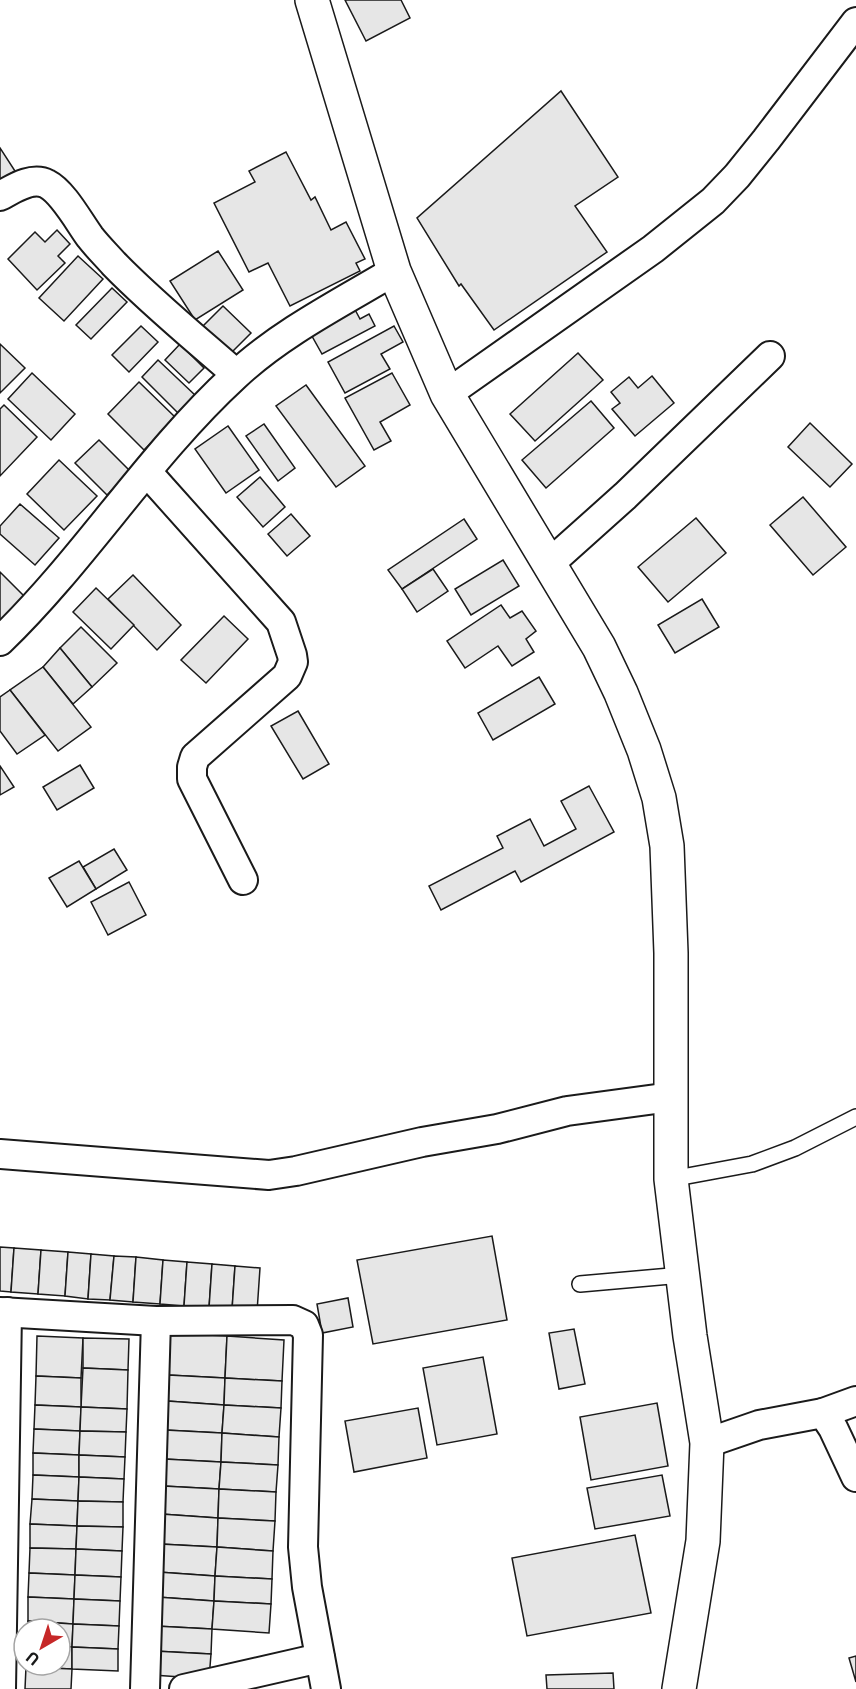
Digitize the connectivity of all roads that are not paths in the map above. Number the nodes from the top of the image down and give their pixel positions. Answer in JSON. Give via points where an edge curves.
{"nodes":[{"id":1,"x":312,"y":0,"type":"edge"},
{"id":2,"x":856,"y":22,"type":"edge"},
{"id":3,"x":0,"y":196,"type":"edge"},
{"id":4,"x":394,"y":271,"type":"junction"},
{"id":5,"x":770,"y":357,"type":"dead end"},
{"id":6,"x":236,"y":374,"type":"junction"},
{"id":7,"x":447,"y":394,"type":"junction"},
{"id":8,"x":147,"y":472,"type":"junction"},
{"id":9,"x":549,"y":564,"type":"junction"},
{"id":10,"x":0,"y":641,"type":"edge"},
{"id":11,"x":243,"y":880,"type":"dead end"},
{"id":12,"x":671,"y":1097,"type":"junction"},
{"id":13,"x":856,"y":1117,"type":"edge"},
{"id":14,"x":0,"y":1154,"type":"edge"},
{"id":15,"x":671,"y":1179,"type":"junction"},
{"id":16,"x":682,"y":1275,"type":"junction"},
{"id":17,"x":580,"y":1284,"type":"dead end"},
{"id":18,"x":3,"y":1312,"type":"edge"},
{"id":19,"x":156,"y":1321,"type":"junction"},
{"id":20,"x":856,"y":1401,"type":"edge"},
{"id":21,"x":824,"y":1413,"type":"junction"},
{"id":22,"x":707,"y":1443,"type":"junction"},
{"id":23,"x":856,"y":1477,"type":"edge"},
{"id":24,"x":320,"y":1658,"type":"junction"},
{"id":25,"x":1,"y":1689,"type":"edge"},
{"id":26,"x":145,"y":1689,"type":"edge"},
{"id":27,"x":184,"y":1689,"type":"edge"},
{"id":28,"x":326,"y":1689,"type":"edge"},
{"id":29,"x":679,"y":1689,"type":"edge"}],
"edges":[{"from":1,"to":4,"type":"street"},
{"from":2,"to":7,"type":"street","via":[[759,149],[713,201],[652,249]]},
{"from":3,"to":6,"type":"street","via":[[29,182],[48,184],[114,264]]},
{"from":4,"to":6,"type":"street","via":[[306,324]]},
{"from":4,"to":7,"type":"street"},
{"from":5,"to":9,"type":"street"},
{"from":6,"to":8,"type":"street"},
{"from":7,"to":9,"type":"street"},
{"from":8,"to":10,"type":"street"},
{"from":8,"to":11,"type":"street","via":[[281,622],[292,655],[287,676],[193,762],[192,779]]},
{"from":9,"to":12,"type":"street","via":[[599,647],[621,693],[659,798],[667,846]]},
{"from":12,"to":14,"type":"street","via":[[567,1111],[269,1175]]},
{"from":12,"to":15,"type":"street"},
{"from":13,"to":15,"type":"lane","via":[[795,1148],[752,1164]]},
{"from":15,"to":16,"type":"street"},
{"from":16,"to":17,"type":"lane"},
{"from":16,"to":22,"type":"street"},
{"from":18,"to":19,"type":"street"},
{"from":18,"to":25,"type":"street"},
{"from":19,"to":24,"type":"street","via":[[292,1320],[307,1329],[303,1547]]},
{"from":19,"to":26,"type":"street"},
{"from":20,"to":21,"type":"street"},
{"from":21,"to":22,"type":"street","via":[[759,1425]]},
{"from":21,"to":23,"type":"street"},
{"from":22,"to":29,"type":"street","via":[[703,1540]]},
{"from":24,"to":27,"type":"street"},
{"from":24,"to":28,"type":"street"}]}
